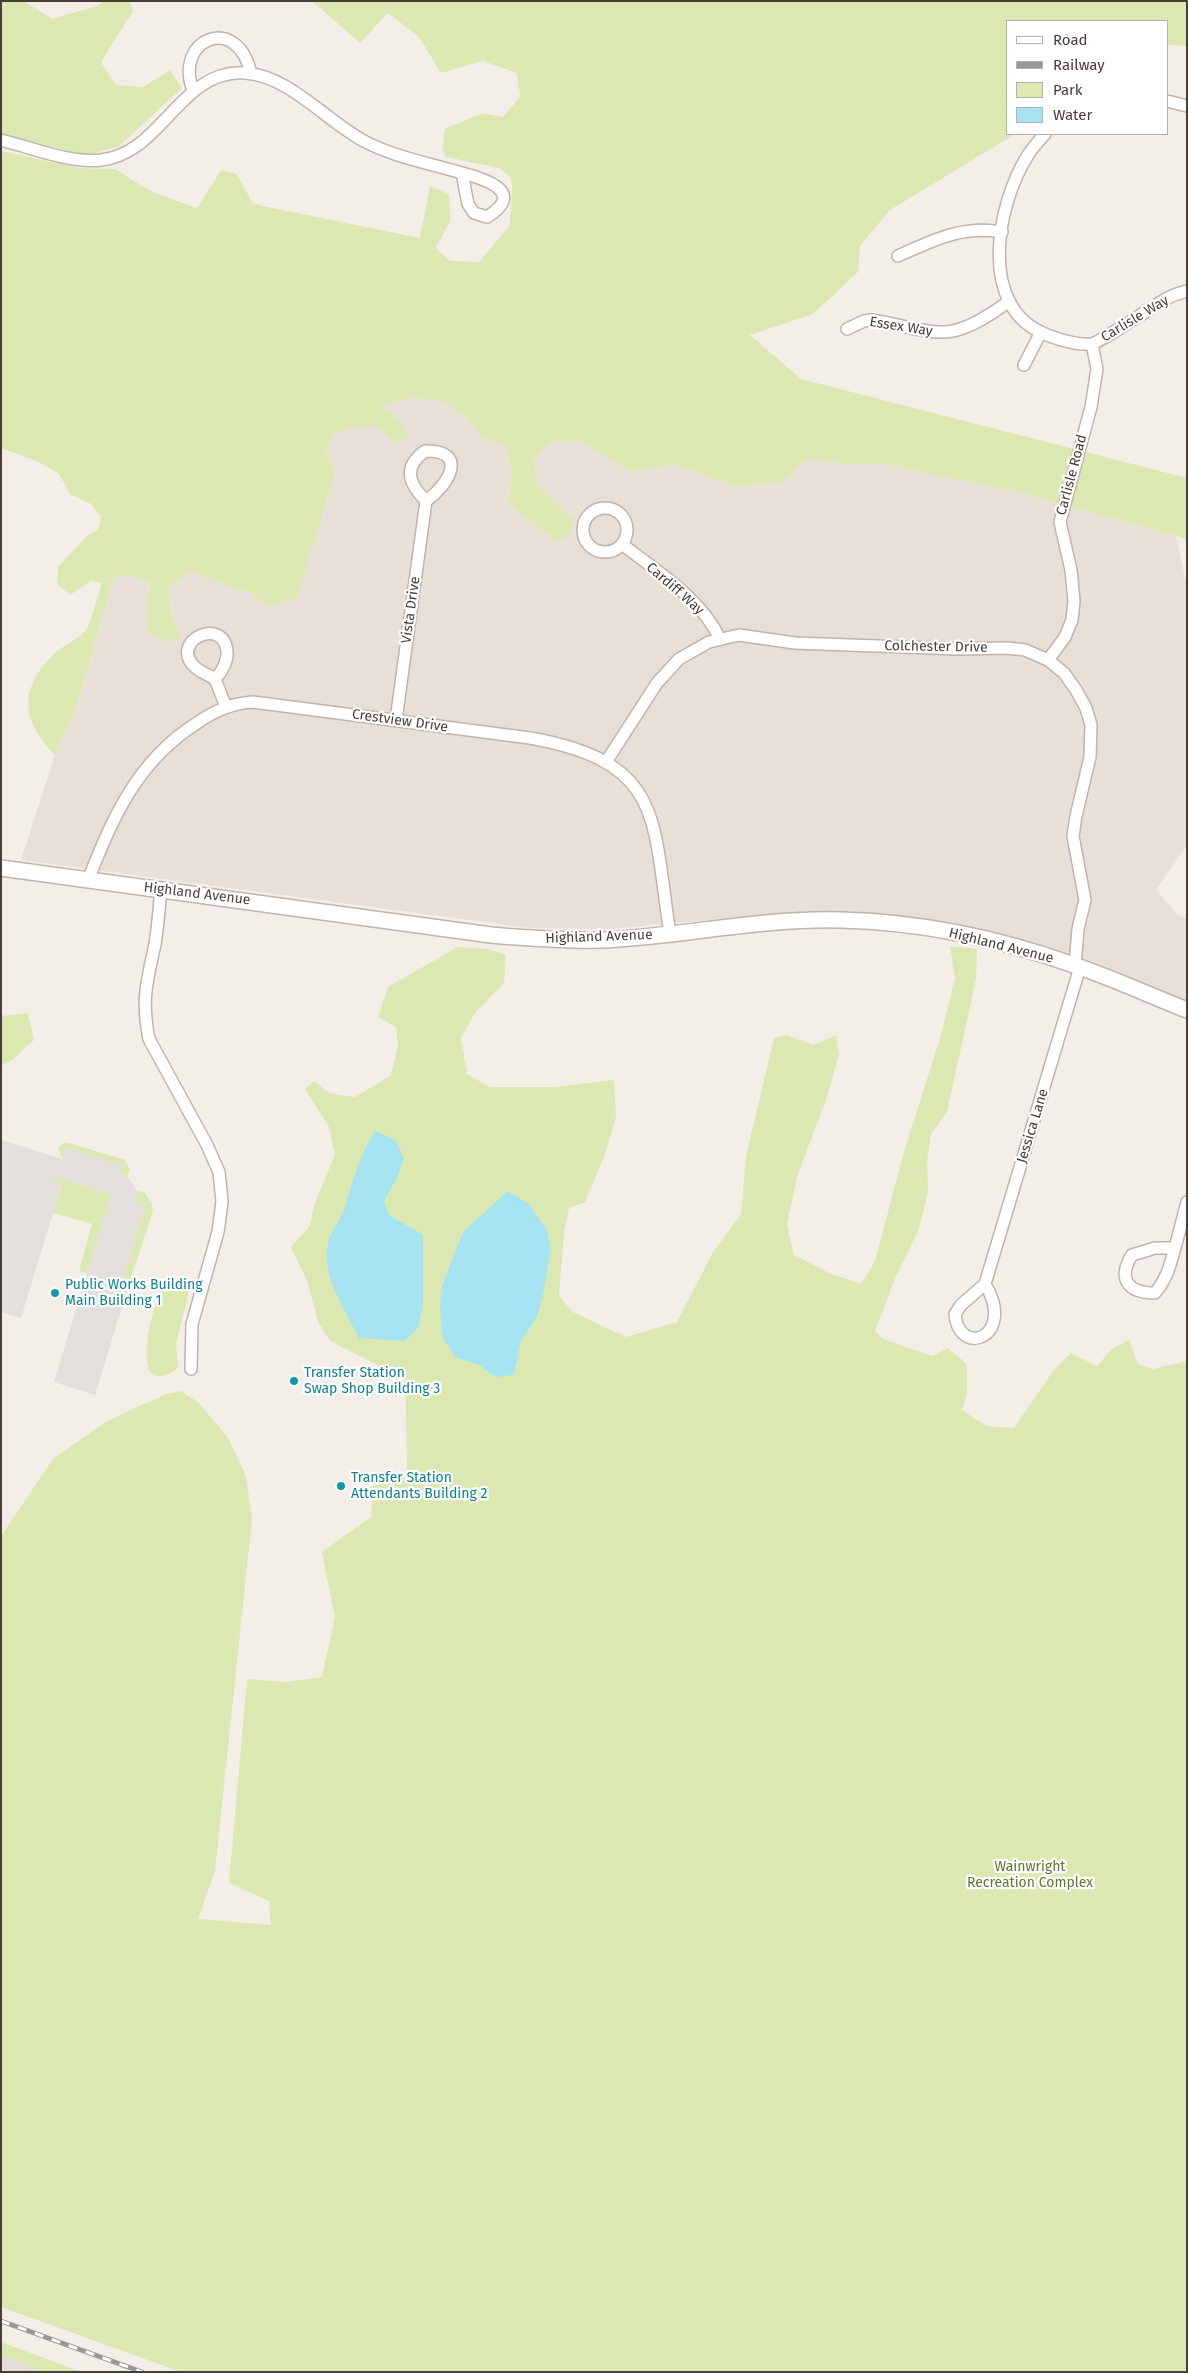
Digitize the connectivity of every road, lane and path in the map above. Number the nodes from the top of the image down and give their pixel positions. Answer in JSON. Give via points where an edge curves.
{"nodes":[{"id":1,"x":252,"y":74,"type":"junction"},
{"id":2,"x":194,"y":90,"type":"junction"},
{"id":3,"x":1168,"y":101,"type":"edge"},
{"id":4,"x":1187,"y":106,"type":"edge"},
{"id":5,"x":1044,"y":135,"type":"edge"},
{"id":6,"x":1,"y":140,"type":"edge"},
{"id":7,"x":462,"y":173,"type":"dead end"},
{"id":8,"x":1002,"y":232,"type":"junction"},
{"id":9,"x":898,"y":256,"type":"dead end"},
{"id":10,"x":1187,"y":291,"type":"edge"},
{"id":11,"x":1008,"y":302,"type":"junction"},
{"id":12,"x":847,"y":329,"type":"dead end"},
{"id":13,"x":1041,"y":332,"type":"junction"},
{"id":14,"x":1092,"y":344,"type":"junction"},
{"id":15,"x":1024,"y":365,"type":"dead end"},
{"id":16,"x":426,"y":501,"type":"dead end"},
{"id":17,"x":622,"y":544,"type":"dead end"},
{"id":18,"x":720,"y":640,"type":"junction"},
{"id":19,"x":1048,"y":660,"type":"junction"},
{"id":20,"x":216,"y":678,"type":"dead end"},
{"id":21,"x":226,"y":706,"type":"junction"},
{"id":22,"x":396,"y":720,"type":"junction"},
{"id":23,"x":606,"y":762,"type":"junction"},
{"id":24,"x":1,"y":868,"type":"edge"},
{"id":25,"x":88,"y":880,"type":"junction"},
{"id":26,"x":161,"y":890,"type":"junction"},
{"id":27,"x":1081,"y":918,"type":"joint"},
{"id":28,"x":670,"y":934,"type":"junction"},
{"id":29,"x":1078,"y":966,"type":"junction"},
{"id":30,"x":1187,"y":1010,"type":"edge"},
{"id":31,"x":1187,"y":1202,"type":"edge"},
{"id":32,"x":1175,"y":1248,"type":"junction"},
{"id":33,"x":985,"y":1284,"type":"junction"},
{"id":34,"x":191,"y":1369,"type":"dead end"}],
"edges":[{"from":1,"to":2,"type":"street","via":[[220,75]]},
{"from":1,"to":2,"type":"street","via":[[236,43],[215,38],[194,51],[189,80]]},
{"from":1,"to":7,"type":"street","via":[[279,83],[362,140],[400,156]]},
{"from":2,"to":6,"type":"street","via":[[141,142],[111,159],[78,159]]},
{"from":3,"to":4,"type":"street"},
{"from":5,"to":8,"type":"street","name":"Carlisle Way","via":[[1028,155],[1012,191]]},
{"from":8,"to":9,"type":"street","via":[[978,228],[956,232]]},
{"from":8,"to":11,"type":"street","name":"Carlisle Way","via":[[1000,278]]},
{"from":10,"to":14,"type":"street","name":"Carlisle Way","via":[[1168,298]]},
{"from":11,"to":12,"type":"street","name":"Essex Way","via":[[982,321],[954,332],[932,332],[872,320]]},
{"from":11,"to":13,"type":"street","name":"Carlisle Way","via":[[1030,326]]},
{"from":13,"to":14,"type":"street","name":"Carlisle Way","via":[[1060,340]]},
{"from":13,"to":15,"type":"street"},
{"from":14,"to":19,"type":"street","name":"Carlisle Road","via":[[1097,369],[1091,407],[1060,522],[1074,601],[1072,620]]},
{"from":16,"to":22,"type":"street","name":"Vista Drive"},
{"from":17,"to":18,"type":"street","name":"Cardiff Way","via":[[698,606],[714,626]]},
{"from":18,"to":19,"type":"street","name":"Colchester Drive","via":[[739,635],[795,643],[959,650],[1007,648],[1025,650]]},
{"from":18,"to":23,"type":"street","name":"Colchester Drive","via":[[709,642],[679,659],[631,721]]},
{"from":19,"to":27,"type":"street","name":"Colchester Drive","via":[[1064,673],[1076,690],[1091,725],[1090,757],[1073,836],[1085,900]]},
{"from":20,"to":21,"type":"street"},
{"from":21,"to":22,"type":"street","name":"Crestview Drive","via":[[253,702]]},
{"from":21,"to":25,"type":"street","name":"Crestview Drive","via":[[180,734],[149,763],[114,819]]},
{"from":22,"to":23,"type":"street","name":"Crestview Drive","via":[[563,744]]},
{"from":23,"to":28,"type":"street","name":"Crestview Drive","via":[[638,790],[654,821]]},
{"from":24,"to":25,"type":"street","name":"Highland Avenue"},
{"from":25,"to":26,"type":"street","name":"Highland Avenue"},
{"from":26,"to":28,"type":"street","name":"Highland Avenue","via":[[537,939],[606,940]]},
{"from":26,"to":34,"type":"street","via":[[155,942],[144,992],[149,1039],[208,1145],[219,1172],[222,1201],[218,1232],[192,1324]]},
{"from":27,"to":29,"type":"street","name":"Jessica Lane"},
{"from":28,"to":29,"type":"street","name":"Highland Avenue","via":[[807,921],[880,923],[979,938]]},
{"from":29,"to":30,"type":"street","name":"Highland Avenue"},
{"from":29,"to":33,"type":"street","name":"Jessica Lane"},
{"from":31,"to":32,"type":"street"},
{"from":32,"to":32,"type":"street","via":[[1156,1248],[1132,1254],[1125,1276],[1130,1286],[1140,1293],[1155,1293],[1165,1282]]},
{"from":33,"to":33,"type":"street","via":[[955,1314],[960,1331],[968,1337],[989,1334],[994,1324],[992,1296]]}]}
